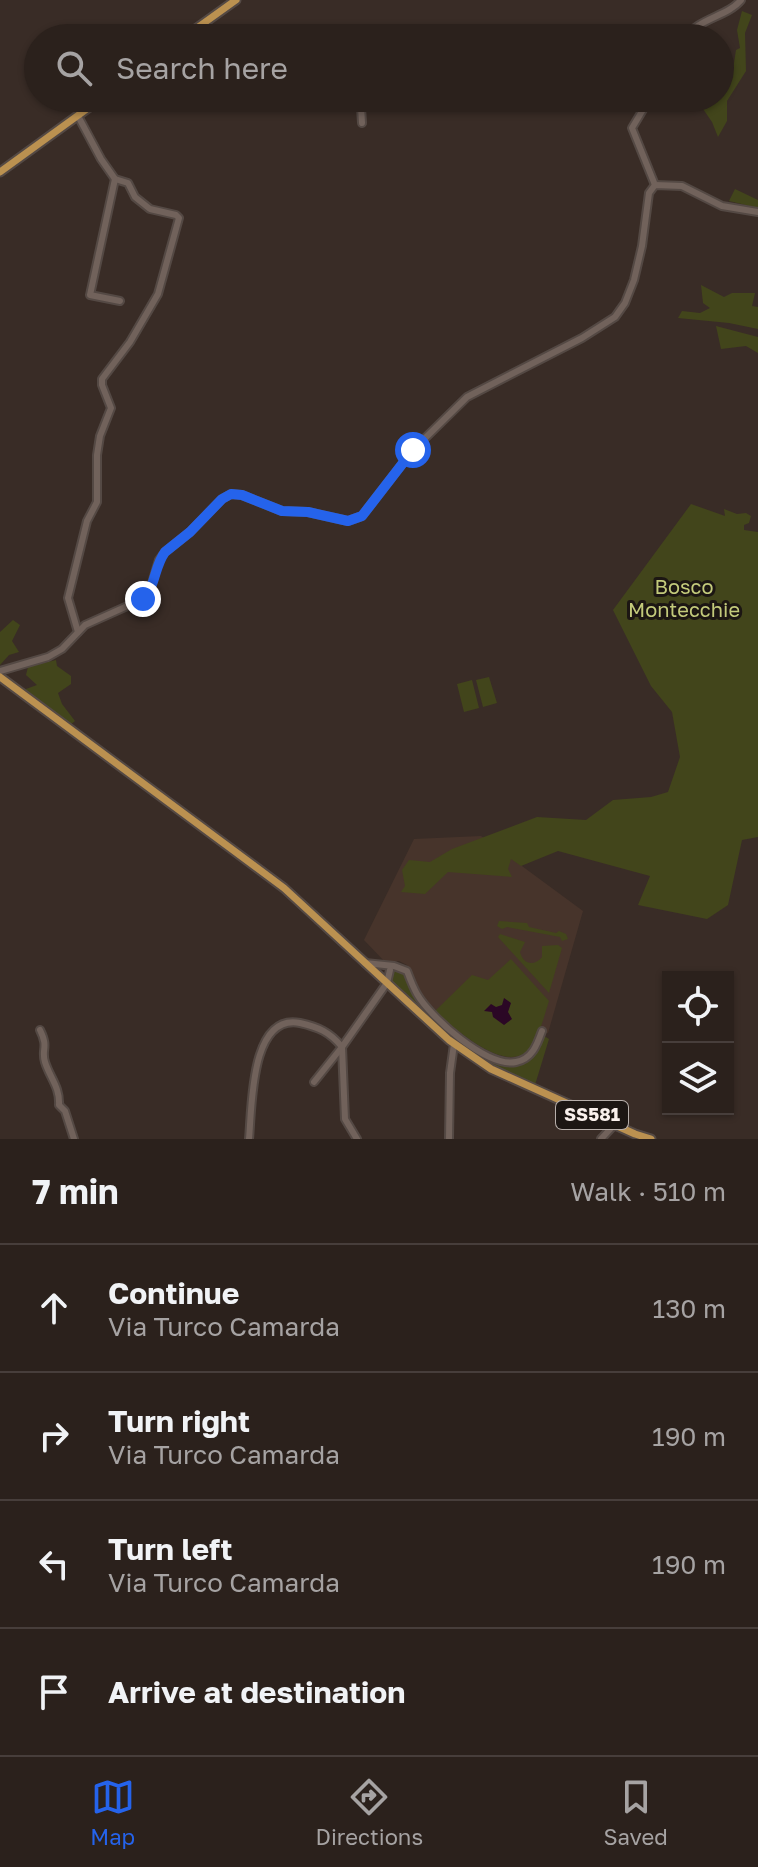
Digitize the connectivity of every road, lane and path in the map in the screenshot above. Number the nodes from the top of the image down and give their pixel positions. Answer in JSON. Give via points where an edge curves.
{"nodes":[{"id":1,"x":236,"y":0,"type":"edge"},
{"id":2,"x":741,"y":0,"type":"edge"},
{"id":3,"x":203,"y":24,"type":"edge"},
{"id":4,"x":702,"y":24,"type":"edge"},
{"id":5,"x":83,"y":112,"type":"edge"},
{"id":6,"x":361,"y":112,"type":"edge"},
{"id":7,"x":642,"y":112,"type":"edge"},
{"id":8,"x":78,"y":116,"type":"junction"},
{"id":9,"x":362,"y":123,"type":"dead end"},
{"id":10,"x":0,"y":172,"type":"edge"},
{"id":11,"x":115,"y":179,"type":"junction"},
{"id":12,"x":655,"y":185,"type":"junction"},
{"id":13,"x":758,"y":212,"type":"edge"},
{"id":14,"x":120,"y":301,"type":"dead end"},
{"id":15,"x":78,"y":632,"type":"junction"},
{"id":16,"x":0,"y":671,"type":"edge"},
{"id":17,"x":0,"y":677,"type":"edge"},
{"id":18,"x":365,"y":963,"type":"junction"},
{"id":19,"x":391,"y":967,"type":"junction"},
{"id":20,"x":378,"y":974,"type":"junction"},
{"id":21,"x":387,"y":983,"type":"junction"},
{"id":22,"x":40,"y":1030,"type":"dead end"},
{"id":23,"x":542,"y":1031,"type":"dead end"},
{"id":24,"x":454,"y":1044,"type":"junction"},
{"id":25,"x":342,"y":1047,"type":"junction"},
{"id":26,"x":314,"y":1082,"type":"dead end"},
{"id":27,"x":614,"y":1125,"type":"junction"},
{"id":28,"x":635,"y":1137,"type":"edge"},
{"id":29,"x":74,"y":1139,"type":"edge"},
{"id":30,"x":249,"y":1139,"type":"edge"},
{"id":31,"x":357,"y":1139,"type":"edge"},
{"id":32,"x":449,"y":1139,"type":"edge"},
{"id":33,"x":601,"y":1139,"type":"edge"},
{"id":34,"x":651,"y":1139,"type":"edge"}],
"edges":[{"from":1,"to":3,"type":"main road"},
{"from":2,"to":4,"type":"street"},
{"from":5,"to":8,"type":"main road"},
{"from":6,"to":9,"type":"street"},
{"from":7,"to":12,"type":"street","via":[[632,128]]},
{"from":8,"to":10,"type":"main road"},
{"from":8,"to":11,"type":"street"},
{"from":11,"to":14,"type":"street","via":[[90,295]]},
{"from":11,"to":15,"type":"street","via":[[128,183],[140,204],[179,218],[158,294],[102,379],[111,408],[97,455],[97,502],[87,521],[68,598]]},
{"from":12,"to":13,"type":"street","via":[[682,186],[722,206]]},
{"from":12,"to":15,"type":"street","via":[[649,193],[634,280],[615,317],[467,397],[413,450],[362,516],[348,521],[282,511],[242,495],[226,496],[165,552],[148,594]]},
{"from":15,"to":16,"type":"street","via":[[48,657]]},
{"from":17,"to":18,"type":"main road","via":[[284,888]]},
{"from":18,"to":19,"type":"street"},
{"from":18,"to":20,"type":"main road"},
{"from":19,"to":20,"type":"street"},
{"from":19,"to":21,"type":"street"},
{"from":19,"to":23,"type":"street","via":[[407,971],[417,995],[437,1018],[487,1055],[517,1062],[532,1052]]},
{"from":20,"to":21,"type":"main road"},
{"from":21,"to":24,"type":"main road"},
{"from":21,"to":25,"type":"street"},
{"from":22,"to":29,"type":"street","via":[[46,1043],[44,1058]]},
{"from":24,"to":27,"type":"main road","number":"SS581","via":[[491,1069]]},
{"from":24,"to":32,"type":"street"},
{"from":25,"to":26,"type":"street"},
{"from":25,"to":30,"type":"street","via":[[313,1026],[289,1021],[274,1030],[257,1055]]},
{"from":25,"to":31,"type":"street","via":[[345,1119]]},
{"from":27,"to":28,"type":"main road","number":"SS581"},
{"from":27,"to":33,"type":"street"},
{"from":28,"to":34,"type":"main road","number":"SS581"}]}
